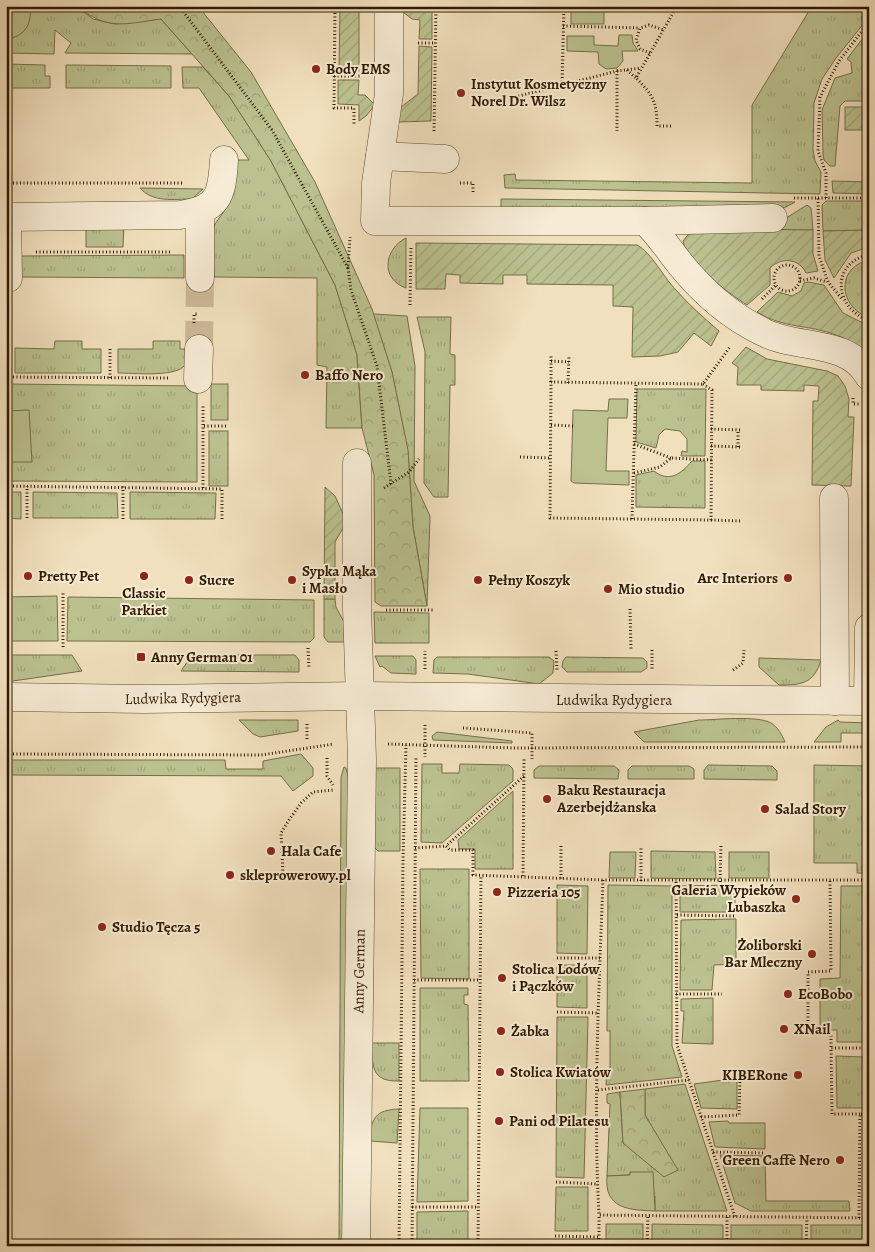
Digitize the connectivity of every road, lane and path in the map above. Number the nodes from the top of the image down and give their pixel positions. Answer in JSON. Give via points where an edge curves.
{"nodes":[{"id":1,"x":179,"y":6,"type":"edge"},
{"id":2,"x":335,"y":6,"type":"edge"},
{"id":3,"x":389,"y":6,"type":"edge"},
{"id":4,"x":436,"y":6,"type":"edge"},
{"id":5,"x":564,"y":6,"type":"edge"},
{"id":6,"x":677,"y":6,"type":"edge"},
{"id":7,"x":869,"y":22,"type":"edge"},
{"id":8,"x":563,"y":26,"type":"junction"},
{"id":9,"x":640,"y":28,"type":"junction"},
{"id":10,"x":664,"y":30,"type":"junction"},
{"id":11,"x":650,"y":53,"type":"junction"},
{"id":12,"x":642,"y":68,"type":"junction"},
{"id":13,"x":626,"y":70,"type":"junction"},
{"id":14,"x":617,"y":72,"type":"junction"},
{"id":15,"x":334,"y":76,"type":"junction"},
{"id":16,"x":363,"y":76,"type":"dead end"},
{"id":17,"x":636,"y":78,"type":"junction"},
{"id":18,"x":562,"y":85,"type":"junction"},
{"id":19,"x":515,"y":97,"type":"dead end"},
{"id":20,"x":671,"y":126,"type":"dead end"},
{"id":21,"x":354,"y":130,"type":"dead end"},
{"id":22,"x":618,"y":131,"type":"dead end"},
{"id":23,"x":380,"y":156,"type":"junction"},
{"id":24,"x":409,"y":157,"type":"junction"},
{"id":25,"x":445,"y":159,"type":"dead end"},
{"id":26,"x":224,"y":172,"type":"joint"},
{"id":27,"x":6,"y":183,"type":"edge"},
{"id":28,"x":818,"y":198,"type":"dead end"},
{"id":29,"x":826,"y":198,"type":"junction"},
{"id":30,"x":869,"y":198,"type":"edge"},
{"id":31,"x":200,"y":212,"type":"junction"},
{"id":32,"x":6,"y":217,"type":"edge"},
{"id":33,"x":773,"y":218,"type":"dead end"},
{"id":34,"x":645,"y":221,"type":"junction"},
{"id":35,"x":351,"y":229,"type":"dead end"},
{"id":36,"x":869,"y":255,"type":"edge"},
{"id":37,"x":7,"y":265,"type":"edge"},
{"id":38,"x":200,"y":265,"type":"joint"},
{"id":39,"x":348,"y":268,"type":"junction"},
{"id":40,"x":799,"y":282,"type":"junction"},
{"id":41,"x":828,"y":282,"type":"dead end"},
{"id":42,"x":776,"y":286,"type":"junction"},
{"id":43,"x":199,"y":314,"type":"dead end"},
{"id":44,"x":869,"y":321,"type":"edge"},
{"id":45,"x":746,"y":323,"type":"junction"},
{"id":46,"x":196,"y":336,"type":"joint"},
{"id":47,"x":110,"y":349,"type":"dead end"},
{"id":48,"x":551,"y":356,"type":"dead end"},
{"id":49,"x":569,"y":356,"type":"dead end"},
{"id":50,"x":723,"y":356,"type":"dead end"},
{"id":51,"x":551,"y":361,"type":"junction"},
{"id":52,"x":569,"y":362,"type":"junction"},
{"id":53,"x":869,"y":376,"type":"edge"},
{"id":54,"x":6,"y":377,"type":"edge"},
{"id":55,"x":110,"y":378,"type":"junction"},
{"id":56,"x":198,"y":378,"type":"junction"},
{"id":57,"x":551,"y":382,"type":"junction"},
{"id":58,"x":568,"y":382,"type":"junction"},
{"id":59,"x":636,"y":383,"type":"junction"},
{"id":60,"x":703,"y":384,"type":"junction"},
{"id":61,"x":204,"y":426,"type":"junction"},
{"id":62,"x":228,"y":426,"type":"dead end"},
{"id":63,"x":550,"y":426,"type":"junction"},
{"id":64,"x":573,"y":426,"type":"dead end"},
{"id":65,"x":712,"y":429,"type":"junction"},
{"id":66,"x":634,"y":444,"type":"junction"},
{"id":67,"x":712,"y":446,"type":"junction"},
{"id":68,"x":520,"y":457,"type":"dead end"},
{"id":69,"x":550,"y":458,"type":"junction"},
{"id":70,"x":672,"y":458,"type":"junction"},
{"id":71,"x":419,"y":460,"type":"dead end"},
{"id":72,"x":712,"y":460,"type":"junction"},
{"id":73,"x":357,"y":463,"type":"dead end"},
{"id":74,"x":634,"y":474,"type":"junction"},
{"id":75,"x":391,"y":484,"type":"junction"},
{"id":76,"x":6,"y":486,"type":"edge"},
{"id":77,"x":27,"y":486,"type":"junction"},
{"id":78,"x":123,"y":486,"type":"junction"},
{"id":79,"x":203,"y":488,"type":"junction"},
{"id":80,"x":834,"y":498,"type":"dead end"},
{"id":81,"x":357,"y":511,"type":"junction"},
{"id":82,"x":27,"y":518,"type":"dead end"},
{"id":83,"x":632,"y":518,"type":"junction"},
{"id":84,"x":123,"y":519,"type":"dead end"},
{"id":85,"x":222,"y":519,"type":"dead end"},
{"id":86,"x":711,"y":520,"type":"junction"},
{"id":87,"x":740,"y":521,"type":"dead end"},
{"id":88,"x":63,"y":592,"type":"dead end"},
{"id":89,"x":630,"y":609,"type":"dead end"},
{"id":90,"x":357,"y":610,"type":"junction"},
{"id":91,"x":433,"y":610,"type":"dead end"},
{"id":92,"x":869,"y":628,"type":"edge"},
{"id":93,"x":62,"y":647,"type":"dead end"},
{"id":94,"x":308,"y":648,"type":"dead end"},
{"id":95,"x":652,"y":650,"type":"dead end"},
{"id":96,"x":425,"y":651,"type":"dead end"},
{"id":97,"x":631,"y":651,"type":"dead end"},
{"id":98,"x":309,"y":672,"type":"dead end"},
{"id":99,"x":425,"y":674,"type":"dead end"},
{"id":100,"x":652,"y":674,"type":"dead end"},
{"id":101,"x":360,"y":696,"type":"junction"},
{"id":102,"x":6,"y":697,"type":"edge"},
{"id":103,"x":835,"y":701,"type":"junction"},
{"id":104,"x":868,"y":701,"type":"edge"},
{"id":105,"x":425,"y":716,"type":"dead end"},
{"id":106,"x":425,"y":726,"type":"junction"},
{"id":107,"x":435,"y":726,"type":"dead end"},
{"id":108,"x":454,"y":727,"type":"dead end"},
{"id":109,"x":337,"y":744,"type":"dead end"},
{"id":110,"x":386,"y":744,"type":"dead end"},
{"id":111,"x":406,"y":745,"type":"junction"},
{"id":112,"x":425,"y":745,"type":"junction"},
{"id":113,"x":532,"y":747,"type":"junction"},
{"id":114,"x":869,"y":747,"type":"edge"},
{"id":115,"x":6,"y":754,"type":"edge"},
{"id":116,"x":416,"y":757,"type":"dead end"},
{"id":117,"x":425,"y":757,"type":"dead end"},
{"id":118,"x":524,"y":759,"type":"dead end"},
{"id":119,"x":532,"y":759,"type":"dead end"},
{"id":120,"x":524,"y":776,"type":"junction"},
{"id":121,"x":336,"y":790,"type":"dead end"},
{"id":122,"x":446,"y":846,"type":"junction"},
{"id":123,"x":561,"y":846,"type":"dead end"},
{"id":124,"x":641,"y":846,"type":"dead end"},
{"id":125,"x":721,"y":846,"type":"dead end"},
{"id":126,"x":415,"y":848,"type":"junction"},
{"id":127,"x":283,"y":874,"type":"dead end"},
{"id":128,"x":482,"y":876,"type":"junction"},
{"id":129,"x":523,"y":876,"type":"junction"},
{"id":130,"x":561,"y":878,"type":"junction"},
{"id":131,"x":604,"y":880,"type":"junction"},
{"id":132,"x":869,"y":880,"type":"edge"},
{"id":133,"x":641,"y":881,"type":"junction"},
{"id":134,"x":830,"y":881,"type":"junction"},
{"id":135,"x":676,"y":882,"type":"junction"},
{"id":136,"x":720,"y":882,"type":"junction"},
{"id":137,"x":677,"y":915,"type":"junction"},
{"id":138,"x":736,"y":916,"type":"dead end"},
{"id":139,"x":557,"y":958,"type":"dead end"},
{"id":140,"x":600,"y":958,"type":"junction"},
{"id":141,"x":414,"y":980,"type":"junction"},
{"id":142,"x":480,"y":980,"type":"junction"},
{"id":143,"x":676,"y":994,"type":"junction"},
{"id":144,"x":722,"y":994,"type":"dead end"},
{"id":145,"x":557,"y":1012,"type":"dead end"},
{"id":146,"x":599,"y":1013,"type":"junction"},
{"id":147,"x":831,"y":1048,"type":"junction"},
{"id":148,"x":868,"y":1048,"type":"edge"},
{"id":149,"x":740,"y":1078,"type":"dead end"},
{"id":150,"x":689,"y":1080,"type":"junction"},
{"id":151,"x":598,"y":1090,"type":"junction"},
{"id":152,"x":860,"y":1114,"type":"junction"},
{"id":153,"x":868,"y":1114,"type":"edge"},
{"id":154,"x":701,"y":1117,"type":"junction"},
{"id":155,"x":713,"y":1152,"type":"junction"},
{"id":156,"x":765,"y":1153,"type":"dead end"},
{"id":157,"x":556,"y":1182,"type":"dead end"},
{"id":158,"x":597,"y":1184,"type":"junction"},
{"id":159,"x":412,"y":1207,"type":"junction"},
{"id":160,"x":478,"y":1207,"type":"junction"},
{"id":161,"x":599,"y":1215,"type":"junction"},
{"id":162,"x":648,"y":1216,"type":"junction"},
{"id":163,"x":727,"y":1217,"type":"junction"},
{"id":164,"x":735,"y":1217,"type":"junction"},
{"id":165,"x":807,"y":1218,"type":"junction"},
{"id":166,"x":859,"y":1218,"type":"junction"},
{"id":167,"x":869,"y":1218,"type":"edge"},
{"id":168,"x":555,"y":1236,"type":"dead end"},
{"id":169,"x":598,"y":1237,"type":"junction"},
{"id":170,"x":356,"y":1246,"type":"edge"},
{"id":171,"x":399,"y":1246,"type":"edge"},
{"id":172,"x":412,"y":1246,"type":"edge"},
{"id":173,"x":478,"y":1246,"type":"edge"},
{"id":174,"x":599,"y":1246,"type":"edge"},
{"id":175,"x":647,"y":1246,"type":"edge"},
{"id":176,"x":727,"y":1246,"type":"edge"},
{"id":177,"x":806,"y":1246,"type":"edge"}],
"edges":[{"from":1,"to":39,"type":"path","via":[[272,130]]},
{"from":2,"to":15,"type":"path"},
{"from":3,"to":23,"type":"street","via":[[389,94]]},
{"from":4,"to":24,"type":"path","via":[[434,132],[410,132]]},
{"from":5,"to":8,"type":"path"},
{"from":6,"to":10,"type":"path"},
{"from":7,"to":29,"type":"path","via":[[839,61],[820,97],[818,151],[826,173]]},
{"from":8,"to":9,"type":"path"},
{"from":8,"to":18,"type":"path"},
{"from":9,"to":10,"type":"path","via":[[649,25]]},
{"from":9,"to":11,"type":"path","via":[[636,40],[640,49]]},
{"from":10,"to":11,"type":"path"},
{"from":11,"to":12,"type":"path"},
{"from":12,"to":13,"type":"path"},
{"from":12,"to":17,"type":"path"},
{"from":13,"to":14,"type":"path"},
{"from":13,"to":17,"type":"path"},
{"from":14,"to":18,"type":"path"},
{"from":14,"to":22,"type":"path"},
{"from":15,"to":16,"type":"path"},
{"from":15,"to":21,"type":"path","via":[[334,108],[354,108]]},
{"from":17,"to":20,"type":"path","via":[[651,93],[657,111],[657,126]]},
{"from":18,"to":19,"type":"path"},
{"from":23,"to":24,"type":"street"},
{"from":23,"to":34,"type":"street","via":[[375,221]]},
{"from":24,"to":25,"type":"street"},
{"from":26,"to":27,"type":"path"},
{"from":26,"to":31,"type":"street","via":[[216,200]]},
{"from":28,"to":29,"type":"path"},
{"from":29,"to":30,"type":"path"},
{"from":31,"to":32,"type":"street"},
{"from":31,"to":38,"type":"street"},
{"from":32,"to":37,"type":"street"},
{"from":33,"to":34,"type":"street"},
{"from":34,"to":45,"type":"street","via":[[691,277]]},
{"from":35,"to":39,"type":"path"},
{"from":36,"to":44,"type":"path","via":[[848,266],[842,276],[841,288],[849,310]]},
{"from":37,"to":38,"type":"path"},
{"from":39,"to":75,"type":"path","via":[[377,366]]},
{"from":40,"to":41,"type":"path","via":[[814,278]]},
{"from":40,"to":42,"type":"path","via":[[791,291]]},
{"from":40,"to":42,"type":"path","via":[[796,269],[784,265],[774,273]]},
{"from":42,"to":45,"type":"path","via":[[752,308]]},
{"from":43,"to":46,"type":"path","via":[[194,314]]},
{"from":45,"to":53,"type":"street","via":[[778,338],[842,352],[854,358]]},
{"from":46,"to":56,"type":"street"},
{"from":47,"to":55,"type":"path"},
{"from":48,"to":51,"type":"path"},
{"from":49,"to":52,"type":"path"},
{"from":50,"to":60,"type":"path"},
{"from":51,"to":52,"type":"path"},
{"from":51,"to":57,"type":"path"},
{"from":52,"to":58,"type":"path"},
{"from":54,"to":55,"type":"path"},
{"from":55,"to":56,"type":"path"},
{"from":56,"to":61,"type":"path","via":[[203,379]]},
{"from":57,"to":58,"type":"path"},
{"from":57,"to":63,"type":"path"},
{"from":58,"to":59,"type":"path"},
{"from":59,"to":60,"type":"path"},
{"from":59,"to":66,"type":"path"},
{"from":60,"to":65,"type":"path","via":[[712,390]]},
{"from":61,"to":62,"type":"path"},
{"from":61,"to":79,"type":"path"},
{"from":63,"to":64,"type":"path"},
{"from":63,"to":69,"type":"path"},
{"from":65,"to":67,"type":"path"},
{"from":65,"to":67,"type":"path","via":[[740,430],[740,447]]},
{"from":66,"to":70,"type":"path"},
{"from":66,"to":74,"type":"path"},
{"from":67,"to":72,"type":"path"},
{"from":68,"to":69,"type":"path"},
{"from":69,"to":83,"type":"path","via":[[550,518]]},
{"from":70,"to":72,"type":"path"},
{"from":70,"to":74,"type":"path","via":[[660,467]]},
{"from":71,"to":75,"type":"path","via":[[409,472]]},
{"from":72,"to":86,"type":"path"},
{"from":73,"to":81,"type":"street"},
{"from":74,"to":83,"type":"path"},
{"from":75,"to":81,"type":"path"},
{"from":76,"to":77,"type":"path"},
{"from":77,"to":78,"type":"path"},
{"from":77,"to":82,"type":"path"},
{"from":78,"to":79,"type":"path"},
{"from":78,"to":84,"type":"path"},
{"from":79,"to":85,"type":"path","via":[[222,489]]},
{"from":80,"to":103,"type":"street"},
{"from":81,"to":90,"type":"street"},
{"from":83,"to":86,"type":"path"},
{"from":86,"to":87,"type":"path"},
{"from":88,"to":93,"type":"path"},
{"from":89,"to":97,"type":"path"},
{"from":90,"to":91,"type":"path"},
{"from":90,"to":101,"type":"street"},
{"from":92,"to":104,"type":"street"},
{"from":94,"to":98,"type":"path"},
{"from":95,"to":100,"type":"path"},
{"from":96,"to":99,"type":"path"},
{"from":101,"to":102,"type":"street","name":"Ludwika Rydygiera"},
{"from":101,"to":103,"type":"street","name":"Ludwika Rydygiera"},
{"from":101,"to":170,"type":"street","name":"Anny German"},
{"from":103,"to":104,"type":"street","name":"Ludwika Rydygiera"},
{"from":105,"to":106,"type":"path"},
{"from":106,"to":107,"type":"path"},
{"from":106,"to":112,"type":"path"},
{"from":108,"to":113,"type":"path","via":[[532,733]]},
{"from":109,"to":115,"type":"path","via":[[261,755]]},
{"from":110,"to":111,"type":"path"},
{"from":111,"to":112,"type":"path"},
{"from":111,"to":171,"type":"path"},
{"from":112,"to":113,"type":"path"},
{"from":112,"to":117,"type":"path"},
{"from":113,"to":114,"type":"path"},
{"from":113,"to":119,"type":"path"},
{"from":116,"to":126,"type":"path"},
{"from":118,"to":120,"type":"path"},
{"from":120,"to":122,"type":"path"},
{"from":120,"to":129,"type":"path"},
{"from":121,"to":127,"type":"path","via":[[313,792],[289,820],[281,833]]},
{"from":122,"to":126,"type":"path"},
{"from":122,"to":128,"type":"path","via":[[450,850],[473,850],[473,875]]},
{"from":123,"to":130,"type":"path"},
{"from":124,"to":133,"type":"path"},
{"from":125,"to":136,"type":"path"},
{"from":126,"to":141,"type":"path"},
{"from":128,"to":129,"type":"path"},
{"from":128,"to":142,"type":"path"},
{"from":129,"to":130,"type":"path"},
{"from":130,"to":131,"type":"path"},
{"from":131,"to":133,"type":"path"},
{"from":131,"to":140,"type":"path"},
{"from":132,"to":134,"type":"path"},
{"from":133,"to":135,"type":"path"},
{"from":134,"to":136,"type":"path"},
{"from":134,"to":147,"type":"path","via":[[831,971],[808,972],[808,1034],[831,1034]]},
{"from":135,"to":136,"type":"path"},
{"from":135,"to":137,"type":"path"},
{"from":137,"to":138,"type":"path"},
{"from":137,"to":143,"type":"path"},
{"from":139,"to":140,"type":"path"},
{"from":140,"to":146,"type":"path"},
{"from":141,"to":142,"type":"path"},
{"from":141,"to":159,"type":"path"},
{"from":142,"to":160,"type":"path"},
{"from":143,"to":144,"type":"path"},
{"from":143,"to":150,"type":"path","via":[[677,1045]]},
{"from":145,"to":146,"type":"path"},
{"from":146,"to":151,"type":"path"},
{"from":147,"to":148,"type":"path"},
{"from":147,"to":152,"type":"path","via":[[832,1114]]},
{"from":148,"to":153,"type":"path"},
{"from":149,"to":154,"type":"path","via":[[739,1115]]},
{"from":150,"to":151,"type":"path"},
{"from":150,"to":154,"type":"path"},
{"from":151,"to":158,"type":"path"},
{"from":152,"to":153,"type":"path"},
{"from":152,"to":166,"type":"path"},
{"from":154,"to":155,"type":"path"},
{"from":155,"to":156,"type":"path"},
{"from":155,"to":164,"type":"path"},
{"from":157,"to":158,"type":"path"},
{"from":158,"to":161,"type":"path"},
{"from":159,"to":160,"type":"path"},
{"from":159,"to":172,"type":"path"},
{"from":160,"to":173,"type":"path"},
{"from":161,"to":162,"type":"path"},
{"from":161,"to":169,"type":"path"},
{"from":162,"to":163,"type":"path"},
{"from":162,"to":175,"type":"path"},
{"from":163,"to":164,"type":"path"},
{"from":163,"to":176,"type":"path"},
{"from":164,"to":165,"type":"path"},
{"from":165,"to":166,"type":"path"},
{"from":165,"to":177,"type":"path"},
{"from":166,"to":167,"type":"path"},
{"from":168,"to":169,"type":"path"},
{"from":169,"to":174,"type":"path"}]}
